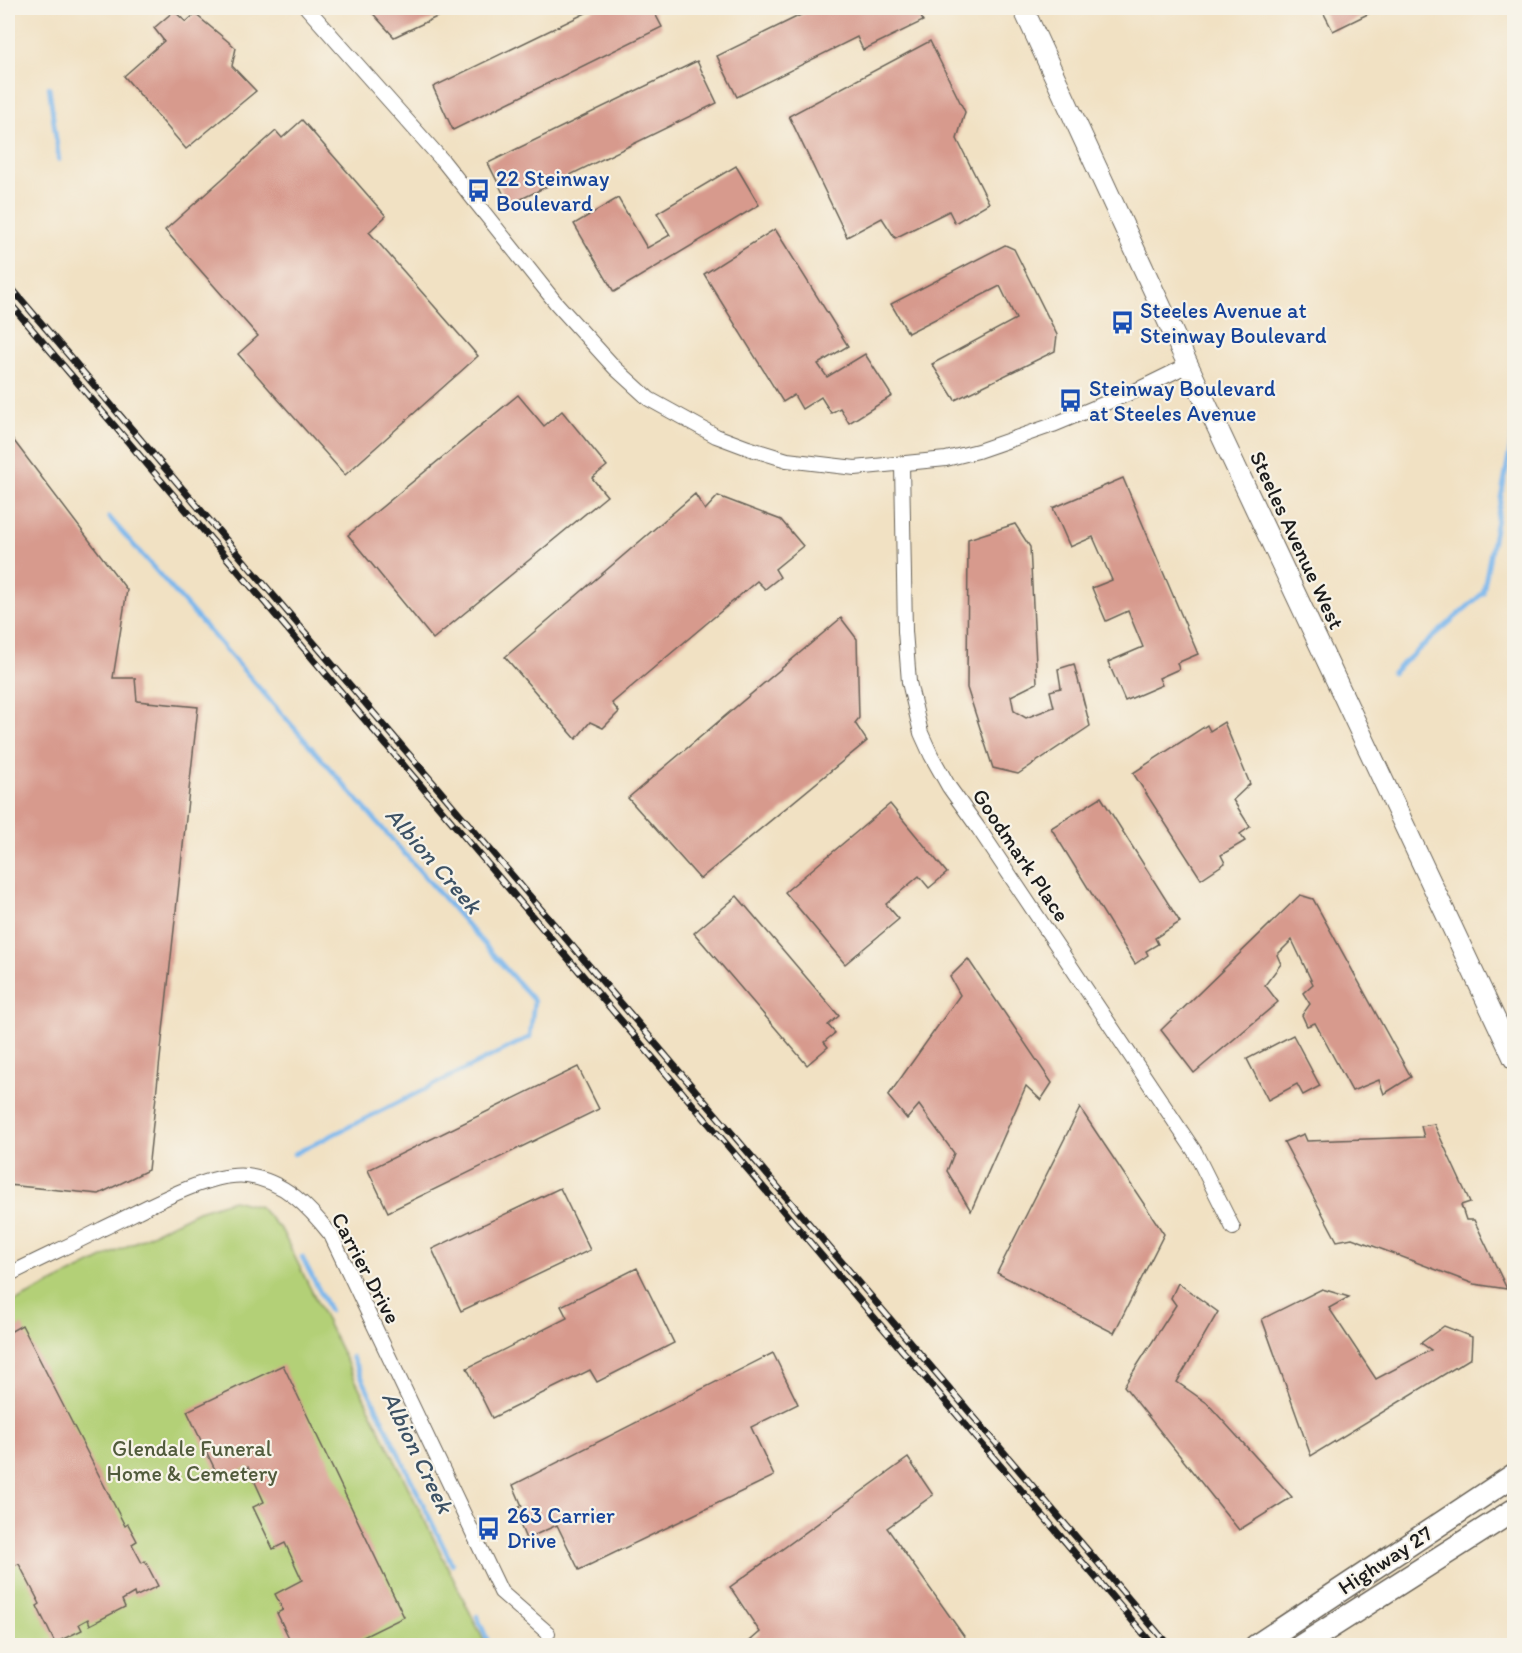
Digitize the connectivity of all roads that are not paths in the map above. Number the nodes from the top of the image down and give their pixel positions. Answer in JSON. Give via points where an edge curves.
{"nodes":[{"id":1,"x":307,"y":8,"type":"edge"},
{"id":2,"x":1023,"y":8,"type":"edge"},
{"id":3,"x":1188,"y":365,"type":"junction"},
{"id":4,"x":902,"y":465,"type":"junction"},
{"id":5,"x":1515,"y":1059,"type":"edge"},
{"id":6,"x":1233,"y":1228,"type":"dead end"},
{"id":7,"x":8,"y":1275,"type":"edge"},
{"id":8,"x":1515,"y":1475,"type":"edge"},
{"id":9,"x":1515,"y":1510,"type":"edge"},
{"id":10,"x":548,"y":1633,"type":"dead end"},
{"id":11,"x":1257,"y":1645,"type":"edge"},
{"id":12,"x":1301,"y":1646,"type":"edge"}],
"edges":[{"from":1,"to":4,"type":"street","via":[[442,160],[556,303],[649,399],[716,436],[787,460],[855,468]]},
{"from":2,"to":3,"type":"main road","name":"Steeles Avenue West"},
{"from":3,"to":4,"type":"street","via":[[1137,390],[1012,439],[946,459]]},
{"from":3,"to":5,"type":"main road","name":"Steeles Avenue West"},
{"from":4,"to":6,"type":"street","name":"Goodmark Place","via":[[909,682],[921,733],[949,787],[1195,1152]]},
{"from":7,"to":10,"type":"street","name":"Carrier Drive","via":[[179,1193],[224,1178],[246,1176],[293,1195],[331,1235],[501,1592]]},
{"from":8,"to":11,"type":"main road","name":"Highway 27"},
{"from":9,"to":12,"type":"main road","name":"Highway 27"}]}
